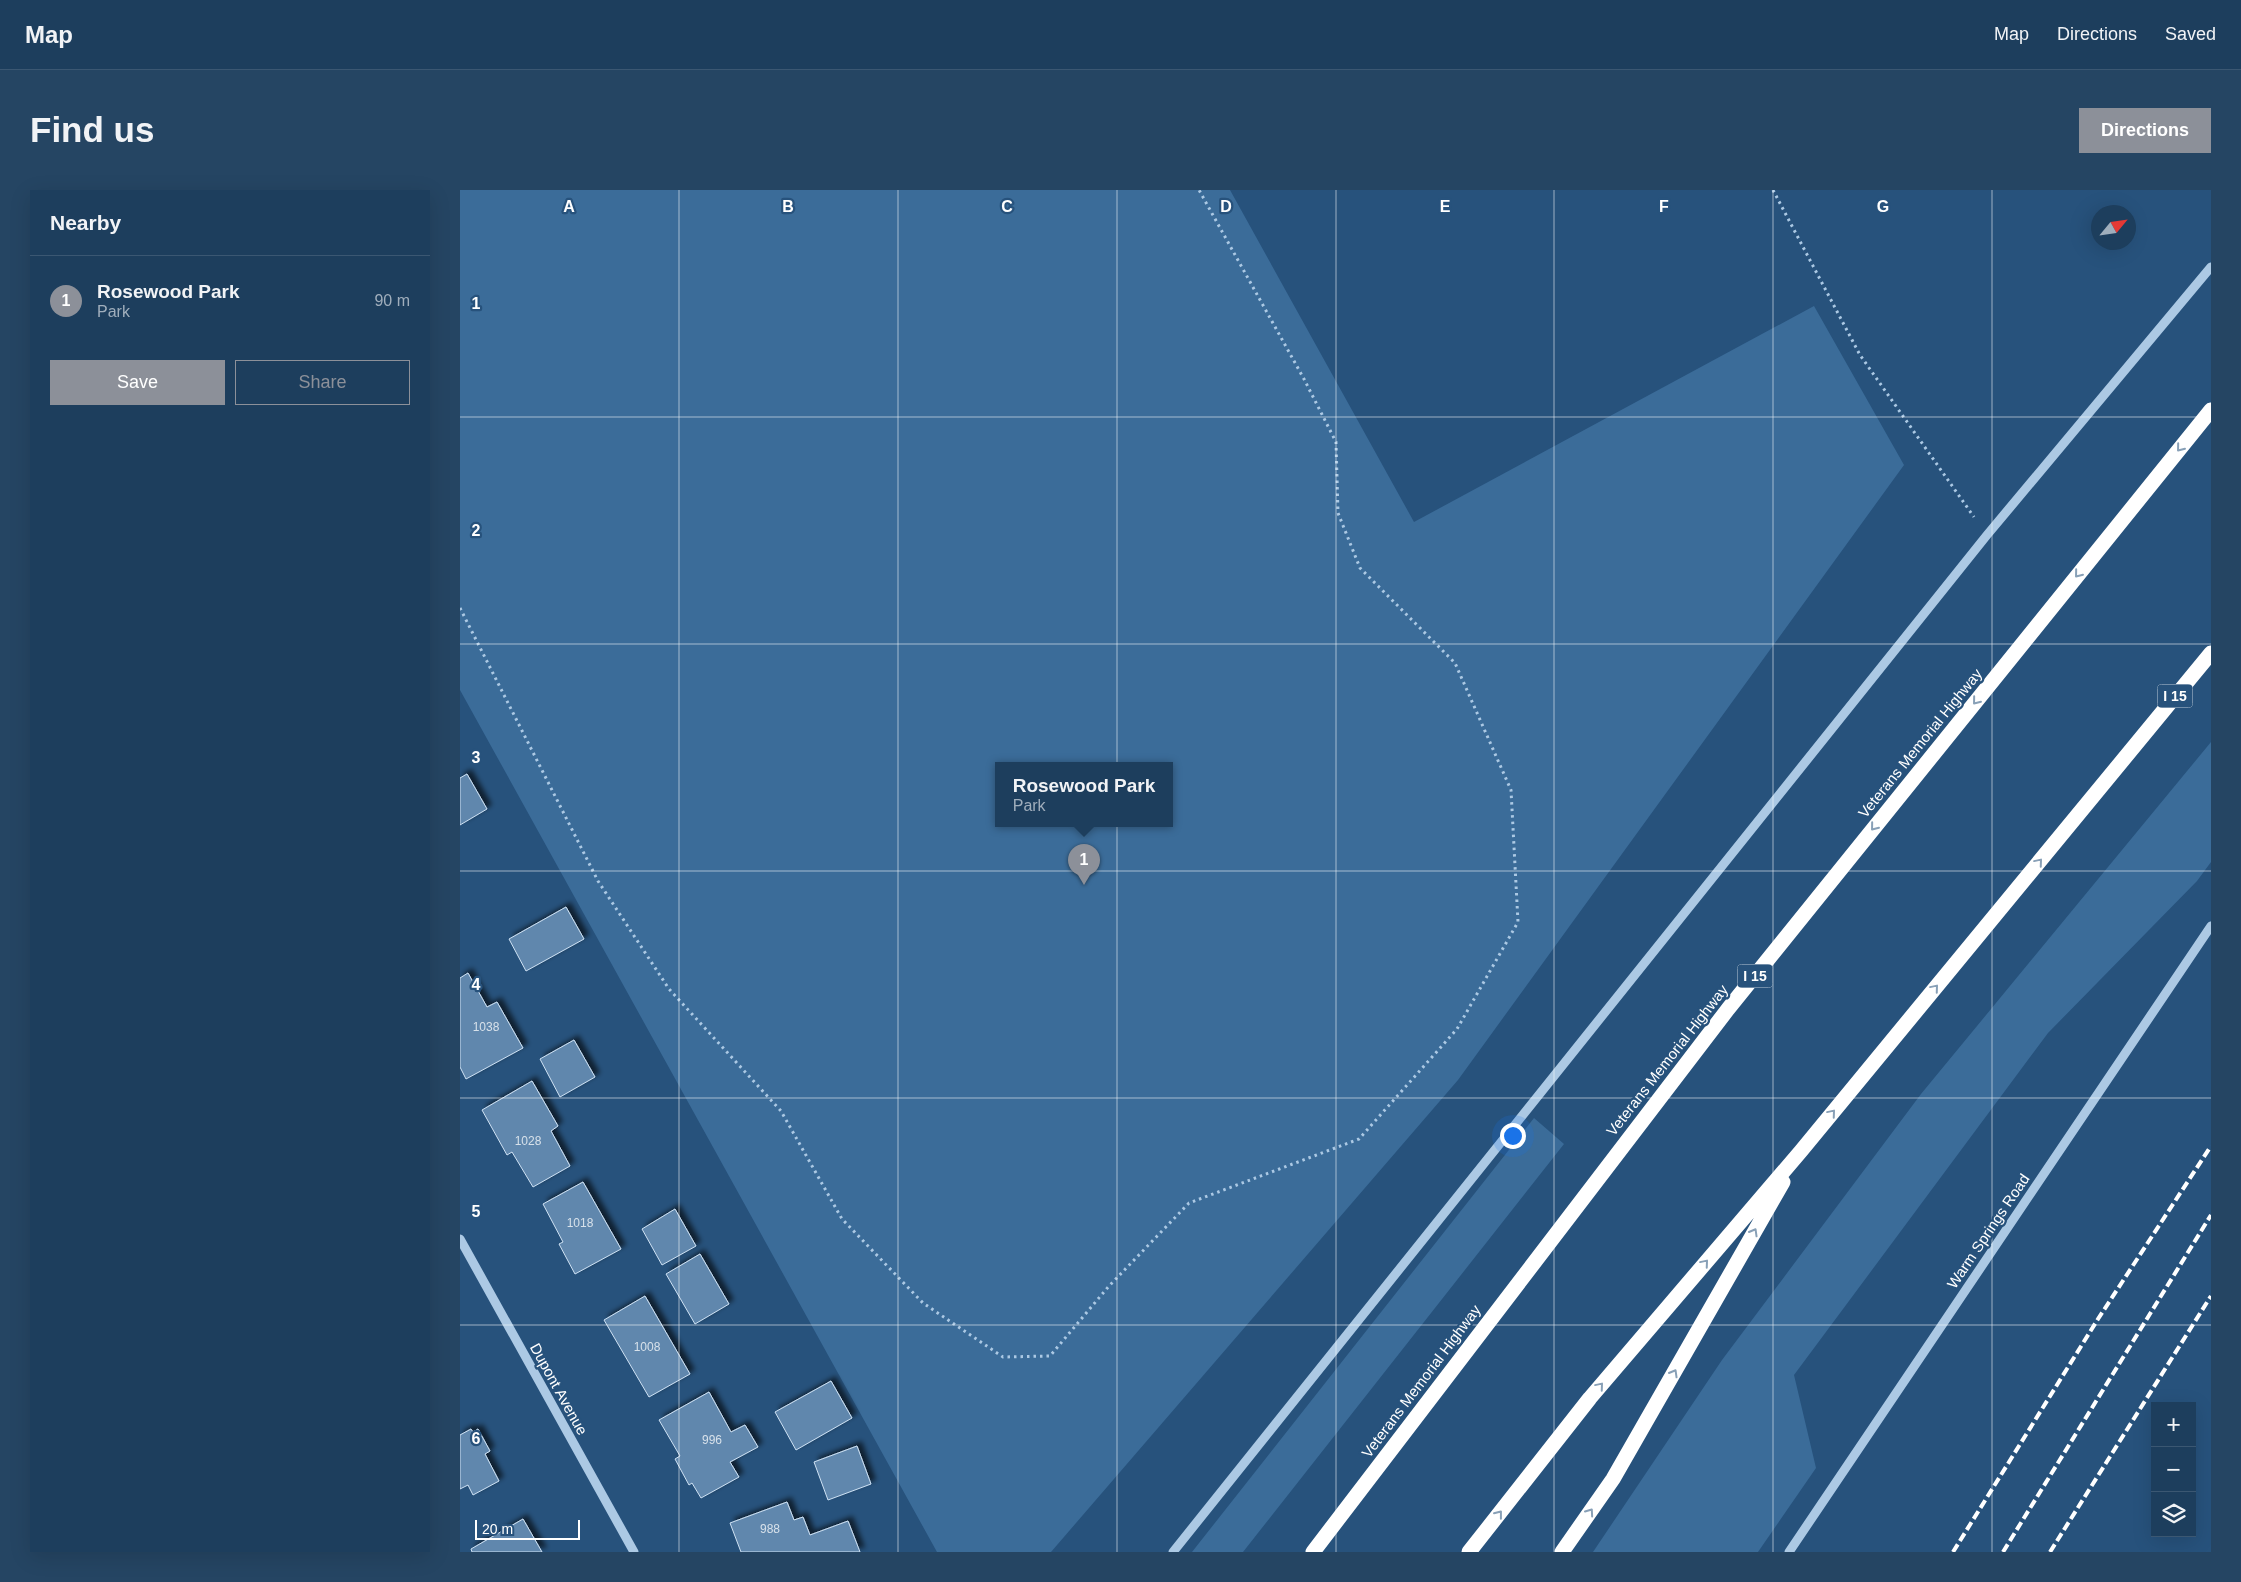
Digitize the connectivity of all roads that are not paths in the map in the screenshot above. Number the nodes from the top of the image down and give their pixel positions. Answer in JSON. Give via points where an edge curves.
{"nodes":[{"id":1,"x":2211,"y":267,"type":"edge"},
{"id":2,"x":2211,"y":410,"type":"edge"},
{"id":3,"x":2211,"y":653,"type":"edge"},
{"id":4,"x":2211,"y":926,"type":"edge"},
{"id":5,"x":1801,"y":1151,"type":"junction"},
{"id":6,"x":460,"y":1238,"type":"edge"},
{"id":7,"x":634,"y":1552,"type":"edge"},
{"id":8,"x":1173,"y":1552,"type":"edge"},
{"id":9,"x":1313,"y":1552,"type":"edge"},
{"id":10,"x":1469,"y":1552,"type":"edge"},
{"id":11,"x":1562,"y":1552,"type":"edge"},
{"id":12,"x":1789,"y":1552,"type":"edge"}],
"edges":[{"from":1,"to":8,"type":"street","via":[[1987,536]]},
{"from":2,"to":9,"type":"highway","name":"Veterans Memorial Highway","number":"I 15","one_way":true,"via":[[1728,1009]]},
{"from":5,"to":3,"type":"highway","number":"I 15","one_way":true},
{"from":4,"to":12,"type":"street","name":"Warm Springs Road"},
{"from":10,"to":5,"type":"highway","number":"I 15","one_way":true,"via":[[1590,1398]]},
{"from":11,"to":5,"type":"highway","one_way":true,"via":[[1613,1479]]},
{"from":6,"to":7,"type":"street","name":"Dupont Avenue"}]}
